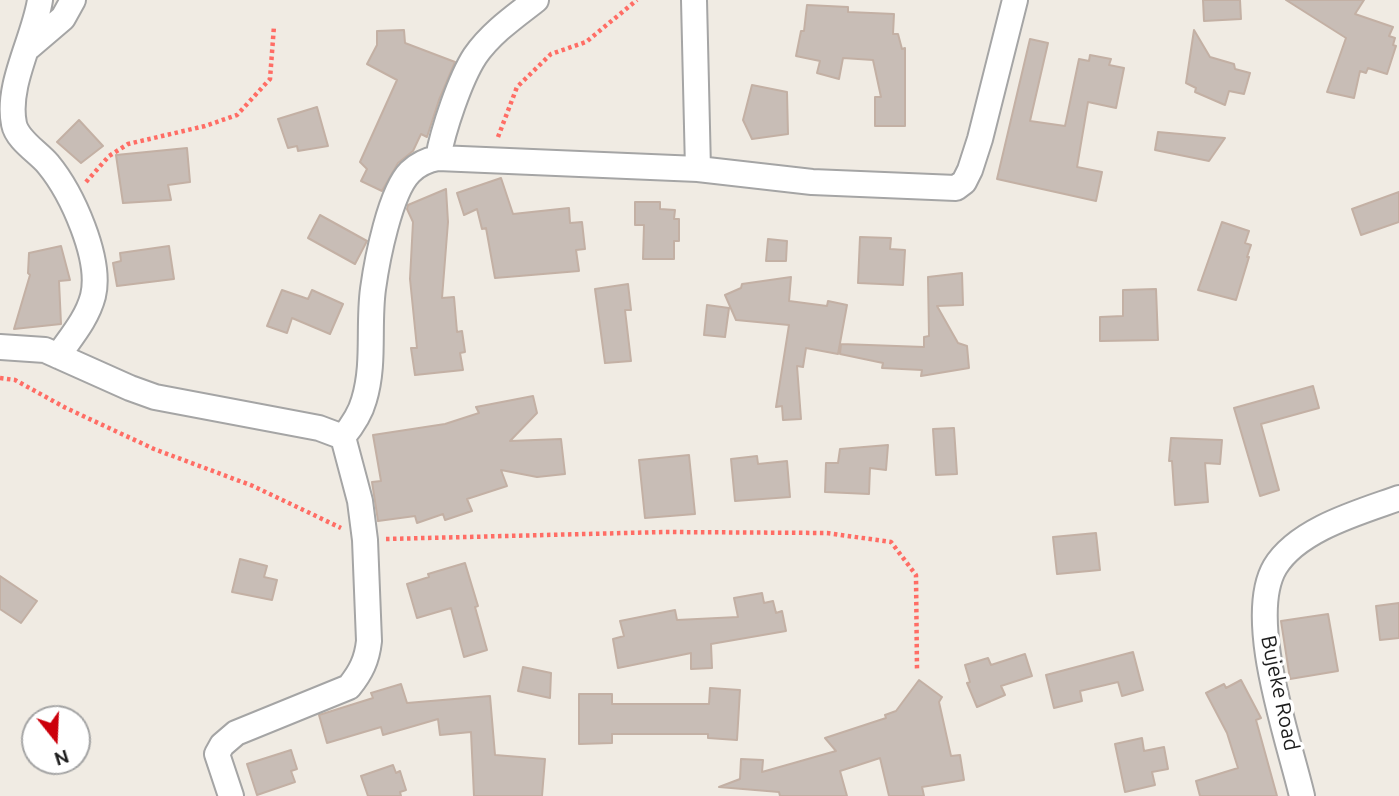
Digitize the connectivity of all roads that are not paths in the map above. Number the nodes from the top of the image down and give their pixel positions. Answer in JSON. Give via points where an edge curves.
{"nodes":[{"id":1,"x":40,"y":0,"type":"edge"},
{"id":2,"x":73,"y":0,"type":"edge"},
{"id":3,"x":536,"y":0,"type":"edge"},
{"id":4,"x":694,"y":0,"type":"edge"},
{"id":5,"x":1015,"y":0,"type":"edge"},
{"id":6,"x":28,"y":48,"type":"junction"},
{"id":7,"x":438,"y":158,"type":"junction"},
{"id":8,"x":698,"y":169,"type":"junction"},
{"id":9,"x":0,"y":347,"type":"edge"},
{"id":10,"x":58,"y":356,"type":"junction"},
{"id":11,"x":343,"y":437,"type":"junction"},
{"id":12,"x":1399,"y":499,"type":"edge"},
{"id":13,"x":231,"y":796,"type":"edge"},
{"id":14,"x":1302,"y":796,"type":"edge"}],
"edges":[{"from":1,"to":6,"type":"street"},
{"from":2,"to":6,"type":"street","via":[[63,18]]},
{"from":3,"to":7,"type":"street","via":[[496,32],[474,57],[443,132]]},
{"from":4,"to":8,"type":"street"},
{"from":5,"to":8,"type":"street","via":[[980,139],[970,170],[957,188],[812,182]]},
{"from":6,"to":10,"type":"street","via":[[15,85],[14,123],[72,199],[94,271],[89,309]]},
{"from":7,"to":8,"type":"street"},
{"from":7,"to":11,"type":"street","via":[[408,174],[392,206],[373,290],[370,375],[355,423]]},
{"from":9,"to":10,"type":"street","via":[[33,347]]},
{"from":10,"to":11,"type":"street","via":[[155,397],[319,428]]},
{"from":11,"to":13,"type":"street","via":[[365,540],[367,658],[349,687],[236,733],[222,744],[217,754]]},
{"from":12,"to":14,"type":"street","name":"Bujeke Road","via":[[1331,522],[1287,554],[1275,567],[1268,588],[1265,638]]}]}
